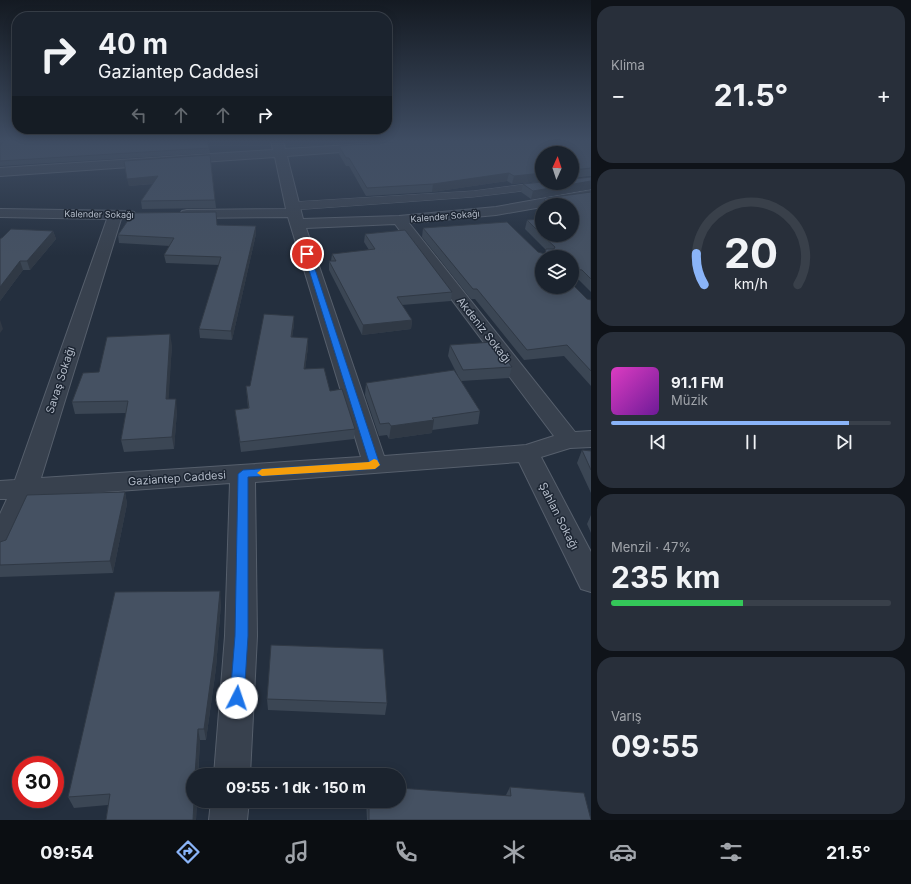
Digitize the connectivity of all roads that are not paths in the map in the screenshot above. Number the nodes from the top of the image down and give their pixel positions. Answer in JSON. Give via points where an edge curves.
{"nodes":[{"id":1,"x":287,"y":179,"type":"edge"},
{"id":2,"x":535,"y":187,"type":"edge"},
{"id":3,"x":591,"y":194,"type":"edge"},
{"id":4,"x":0,"y":213,"type":"edge"},
{"id":5,"x":26,"y":213,"type":"junction"},
{"id":6,"x":170,"y":214,"type":"edge"},
{"id":7,"x":295,"y":214,"type":"junction"},
{"id":8,"x":115,"y":215,"type":"junction"},
{"id":9,"x":146,"y":215,"type":"edge"},
{"id":10,"x":399,"y":220,"type":"junction"},
{"id":11,"x":16,"y":225,"type":"dead end"},
{"id":12,"x":580,"y":440,"type":"edge"},
{"id":13,"x":527,"y":453,"type":"junction"},
{"id":14,"x":375,"y":465,"type":"junction"},
{"id":15,"x":243,"y":474,"type":"junction"},
{"id":16,"x":12,"y":489,"type":"edge"},
{"id":17,"x":0,"y":543,"type":"edge"},
{"id":18,"x":591,"y":580,"type":"edge"},
{"id":19,"x":232,"y":768,"type":"edge"},
{"id":20,"x":229,"y":808,"type":"edge"},
{"id":21,"x":228,"y":820,"type":"edge"}],
"edges":[{"from":1,"to":7,"type":"street"},
{"from":2,"to":7,"type":"lane"},
{"from":3,"to":10,"type":"street","name":"Kalender Sokağı","via":[[501,216]]},
{"from":4,"to":5,"type":"street","name":"Kalender Sokağı"},
{"from":5,"to":8,"type":"street","name":"Kalender Sokağı"},
{"from":5,"to":11,"type":"street"},
{"from":6,"to":7,"type":"street","name":"Kalender Sokağı"},
{"from":7,"to":10,"type":"street","name":"Kalender Sokağı"},
{"from":7,"to":14,"type":"street"},
{"from":8,"to":9,"type":"street","name":"Kalender Sokağı"},
{"from":8,"to":16,"type":"street","name":"Savaş Sokağı"},
{"from":10,"to":12,"type":"street","name":"Akdeniz Sokağı"},
{"from":12,"to":13,"type":"street","name":"Gaziantep Caddesi"},
{"from":13,"to":14,"type":"street","name":"Gaziantep Caddesi"},
{"from":13,"to":18,"type":"street","name":"Şahlan Sokağı"},
{"from":14,"to":15,"type":"street","name":"Gaziantep Caddesi"},
{"from":15,"to":16,"type":"street","name":"Gaziantep Caddesi"},
{"from":15,"to":19,"type":"street","via":[[241,636]]},
{"from":16,"to":17,"type":"street","name":"Savaş Sokağı"},
{"from":20,"to":21,"type":"street"}]}
